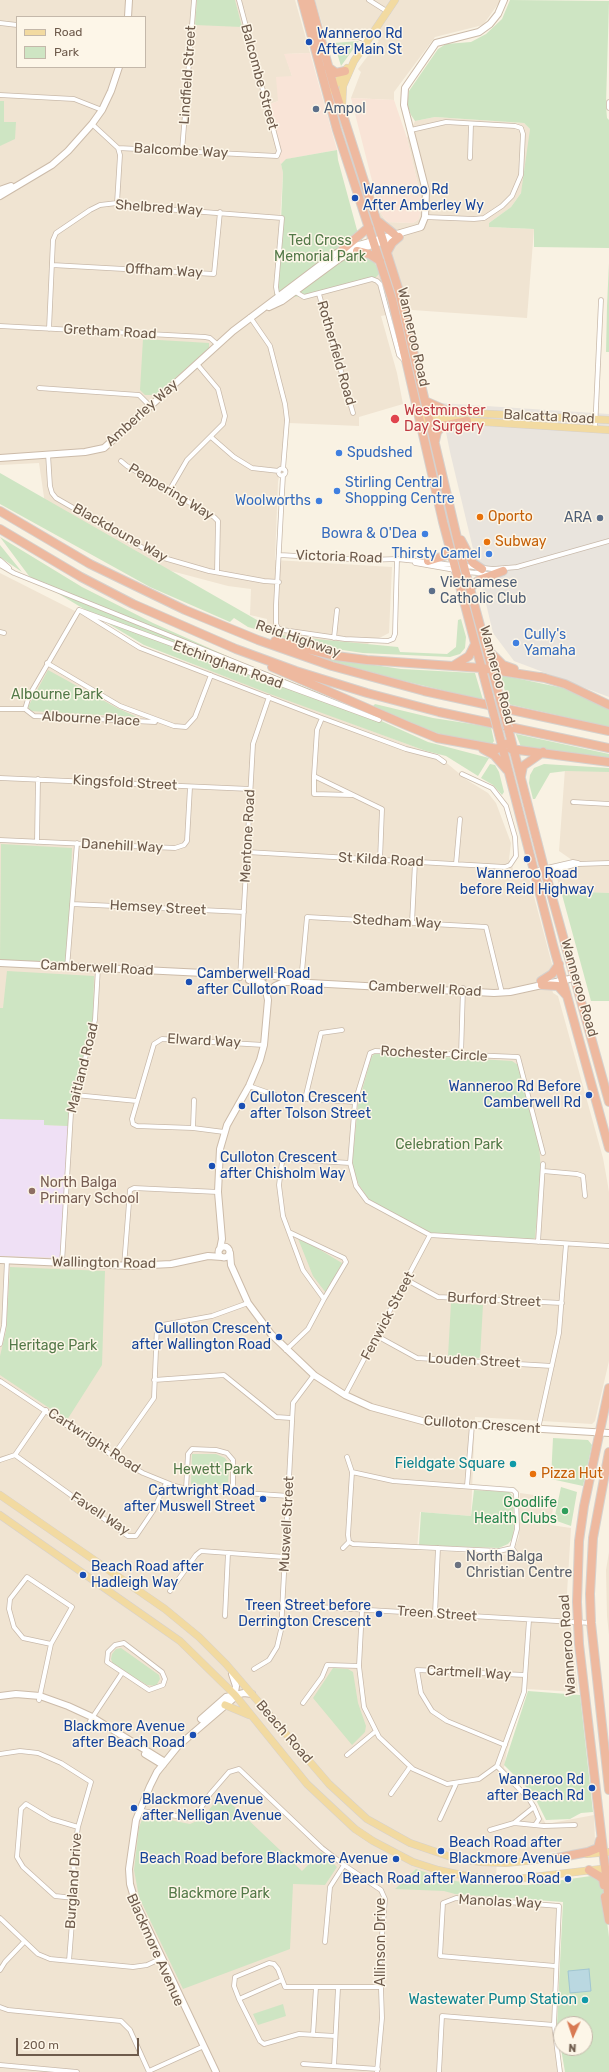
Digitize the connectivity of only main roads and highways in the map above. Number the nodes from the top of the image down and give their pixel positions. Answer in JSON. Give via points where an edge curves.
{"nodes":[{"id":1,"x":302,"y":0,"type":"edge"},
{"id":2,"x":310,"y":0,"type":"edge"},
{"id":3,"x":395,"y":0,"type":"edge"},
{"id":4,"x":354,"y":62,"type":"junction"},
{"id":5,"x":328,"y":67,"type":"junction"},
{"id":6,"x":345,"y":71,"type":"junction"},
{"id":7,"x":334,"y":87,"type":"junction"},
{"id":8,"x":332,"y":113,"type":"junction"},
{"id":9,"x":345,"y":119,"type":"junction"},
{"id":10,"x":377,"y":220,"type":"junction"},
{"id":11,"x":369,"y":227,"type":"junction"},
{"id":12,"x":342,"y":250,"type":"road end"},
{"id":13,"x":357,"y":251,"type":"road end"},
{"id":14,"x":387,"y":252,"type":"junction"},
{"id":15,"x":380,"y":261,"type":"junction"},
{"id":16,"x":425,"y":401,"type":"junction"},
{"id":17,"x":450,"y":412,"type":"junction"},
{"id":18,"x":429,"y":416,"type":"junction"},
{"id":19,"x":419,"y":417,"type":"junction"},
{"id":20,"x":609,"y":420,"type":"edge"},
{"id":21,"x":467,"y":421,"type":"junction"},
{"id":22,"x":609,"y":430,"type":"edge"},
{"id":23,"x":435,"y":442,"type":"junction"},
{"id":24,"x":0,"y":511,"type":"edge"},
{"id":25,"x":456,"y":528,"type":"junction"},
{"id":26,"x":0,"y":529,"type":"edge"},
{"id":27,"x":450,"y":549,"type":"junction"},
{"id":28,"x":428,"y":561,"type":"road end"},
{"id":29,"x":482,"y":569,"type":"road end"},
{"id":30,"x":503,"y":571,"type":"road end"},
{"id":31,"x":470,"y":588,"type":"junction"},
{"id":32,"x":226,"y":627,"type":"junction"},
{"id":33,"x":475,"y":644,"type":"junction"},
{"id":34,"x":486,"y":648,"type":"junction"},
{"id":35,"x":236,"y":649,"type":"junction"},
{"id":36,"x":452,"y":666,"type":"junction"},
{"id":37,"x":481,"y":668,"type":"junction"},
{"id":38,"x":492,"y":669,"type":"junction"},
{"id":39,"x":545,"y":678,"type":"junction"},
{"id":40,"x":609,"y":705,"type":"edge"},
{"id":41,"x":609,"y":732,"type":"edge"},
{"id":42,"x":509,"y":733,"type":"junction"},
{"id":43,"x":502,"y":742,"type":"junction"},
{"id":44,"x":477,"y":746,"type":"junction"},
{"id":45,"x":609,"y":748,"type":"edge"},
{"id":46,"x":514,"y":750,"type":"junction"},
{"id":47,"x":543,"y":752,"type":"junction"},
{"id":48,"x":609,"y":762,"type":"edge"},
{"id":49,"x":509,"y":772,"type":"junction"},
{"id":50,"x":521,"y":776,"type":"junction"},
{"id":51,"x":559,"y":964,"type":"junction"},
{"id":52,"x":568,"y":996,"type":"junction"},
{"id":53,"x":609,"y":1102,"type":"edge"},
{"id":54,"x":609,"y":1148,"type":"edge"},
{"id":55,"x":609,"y":1388,"type":"edge"},
{"id":56,"x":609,"y":1452,"type":"edge"},
{"id":57,"x":0,"y":1495,"type":"edge"},
{"id":58,"x":0,"y":1515,"type":"edge"},
{"id":59,"x":225,"y":1705,"type":"road end"},
{"id":60,"x":251,"y":1716,"type":"junction"},
{"id":61,"x":609,"y":1790,"type":"edge"},
{"id":62,"x":601,"y":1837,"type":"junction"},
{"id":63,"x":606,"y":1852,"type":"edge"},
{"id":64,"x":551,"y":1859,"type":"junction"},
{"id":65,"x":607,"y":1868,"type":"edge"},
{"id":66,"x":589,"y":1870,"type":"junction"},
{"id":67,"x":609,"y":1901,"type":"edge"},
{"id":68,"x":609,"y":1920,"type":"edge"}],
"edges":[{"from":1,"to":8,"type":"highway","name":"Wanneroo Road"},
{"from":2,"to":5,"type":"highway","name":"Wanneroo Road"},
{"from":3,"to":4,"type":"main road"},
{"from":4,"to":6,"type":"main road"},
{"from":4,"to":9,"type":"main road","via":[[343,90],[342,105]]},
{"from":5,"to":6,"type":"highway","via":[[336,73]]},
{"from":5,"to":7,"type":"highway","name":"Wanneroo Road"},
{"from":6,"to":7,"type":"main road"},
{"from":7,"to":8,"type":"main road","via":[[331,93],[334,107]]},
{"from":7,"to":9,"type":"highway","name":"Wanneroo Road"},
{"from":8,"to":11,"type":"highway","name":"Wanneroo Road"},
{"from":9,"to":10,"type":"highway","name":"Wanneroo Road"},
{"from":10,"to":14,"type":"highway","name":"Wanneroo Road"},
{"from":10,"to":14,"type":"highway","via":[[396,235]]},
{"from":11,"to":12,"type":"highway"},
{"from":11,"to":15,"type":"highway","name":"Wanneroo Road"},
{"from":13,"to":15,"type":"highway","via":[[369,254]]},
{"from":14,"to":16,"type":"highway","name":"Wanneroo Road"},
{"from":15,"to":19,"type":"highway","name":"Wanneroo Road","via":[[392,299]]},
{"from":16,"to":17,"type":"highway"},
{"from":16,"to":18,"type":"highway","name":"Wanneroo Road"},
{"from":17,"to":18,"type":"main road","name":"Balcatta Road"},
{"from":17,"to":20,"type":"main road","name":"Balcatta Road"},
{"from":18,"to":19,"type":"main road","name":"Balcatta Road"},
{"from":18,"to":21,"type":"main road","name":"Balcatta Road"},
{"from":18,"to":23,"type":"highway","name":"Wanneroo Road"},
{"from":19,"to":27,"type":"highway","name":"Wanneroo Road"},
{"from":21,"to":22,"type":"main road","name":"Balcatta Road"},
{"from":21,"to":23,"type":"highway","via":[[442,426],[437,432]]},
{"from":23,"to":25,"type":"highway","name":"Wanneroo Road"},
{"from":24,"to":32,"type":"highway","name":"Reid Highway","via":[[90,564]]},
{"from":25,"to":29,"type":"highway","via":[[473,563]]},
{"from":25,"to":31,"type":"highway","name":"Wanneroo Road"},
{"from":26,"to":35,"type":"highway","via":[[133,604]]},
{"from":27,"to":28,"type":"highway","via":[[444,556]]},
{"from":27,"to":33,"type":"highway","name":"Wanneroo Road"},
{"from":30,"to":31,"type":"highway","via":[[479,580]]},
{"from":31,"to":34,"type":"highway","name":"Wanneroo Road"},
{"from":32,"to":36,"type":"highway","via":[[336,656],[402,664]]},
{"from":32,"to":41,"type":"highway","name":"Reid Highway","via":[[367,676],[477,704]]},
{"from":33,"to":36,"type":"highway","via":[[468,657]]},
{"from":33,"to":37,"type":"highway","name":"Wanneroo Road"},
{"from":34,"to":38,"type":"highway","name":"Wanneroo Road"},
{"from":34,"to":39,"type":"highway","via":[[503,665]]},
{"from":35,"to":44,"type":"highway","via":[[290,676],[408,726],[438,738]]},
{"from":35,"to":45,"type":"highway","via":[[367,693],[439,712]]},
{"from":36,"to":37,"type":"highway"},
{"from":37,"to":38,"type":"highway"},
{"from":37,"to":43,"type":"highway","name":"Wanneroo Road","bridge":true},
{"from":38,"to":39,"type":"highway"},
{"from":38,"to":42,"type":"highway","name":"Wanneroo Road","bridge":true},
{"from":39,"to":40,"type":"highway"},
{"from":42,"to":43,"type":"highway"},
{"from":42,"to":46,"type":"highway","name":"Wanneroo Road"},
{"from":43,"to":44,"type":"highway","via":[[497,749]]},
{"from":43,"to":46,"type":"highway"},
{"from":43,"to":49,"type":"highway","name":"Wanneroo Road"},
{"from":44,"to":49,"type":"highway","via":[[494,755]]},
{"from":46,"to":47,"type":"highway"},
{"from":46,"to":50,"type":"highway","name":"Wanneroo Road"},
{"from":47,"to":48,"type":"highway"},
{"from":47,"to":50,"type":"highway","via":[[523,766]]},
{"from":49,"to":51,"type":"highway","name":"Wanneroo Road"},
{"from":50,"to":53,"type":"highway","name":"Wanneroo Road","via":[[544,870]]},
{"from":51,"to":52,"type":"highway","name":"Wanneroo Road"},
{"from":51,"to":52,"type":"highway","via":[[541,983],[558,986]]},
{"from":52,"to":54,"type":"highway","name":"Wanneroo Road"},
{"from":55,"to":62,"type":"highway","name":"Wanneroo Road","via":[[580,1529],[577,1583],[577,1623]]},
{"from":56,"to":61,"type":"highway","name":"Wanneroo Road","via":[[592,1548],[591,1623]]},
{"from":57,"to":64,"type":"main road","name":"Beach Road","via":[[165,1609],[200,1637],[329,1784],[359,1812],[383,1829],[417,1846],[462,1859],[506,1863]]},
{"from":58,"to":60,"type":"main road","name":"Beach Road","via":[[180,1641],[235,1695]]},
{"from":59,"to":60,"type":"main road"},
{"from":60,"to":66,"type":"main road","name":"Beach Road","via":[[308,1784],[355,1830],[413,1862],[454,1874],[501,1879]]},
{"from":62,"to":63,"type":"highway","name":"Wanneroo Road"},
{"from":62,"to":64,"type":"highway","via":[[598,1848]]},
{"from":63,"to":64,"type":"main road","name":"Beach Road"},
{"from":63,"to":65,"type":"highway","name":"Wanneroo Road"},
{"from":65,"to":66,"type":"main road","name":"Beach Road"},
{"from":65,"to":67,"type":"highway","name":"Wanneroo Road"},
{"from":66,"to":68,"type":"highway","via":[[602,1879]]}]}
